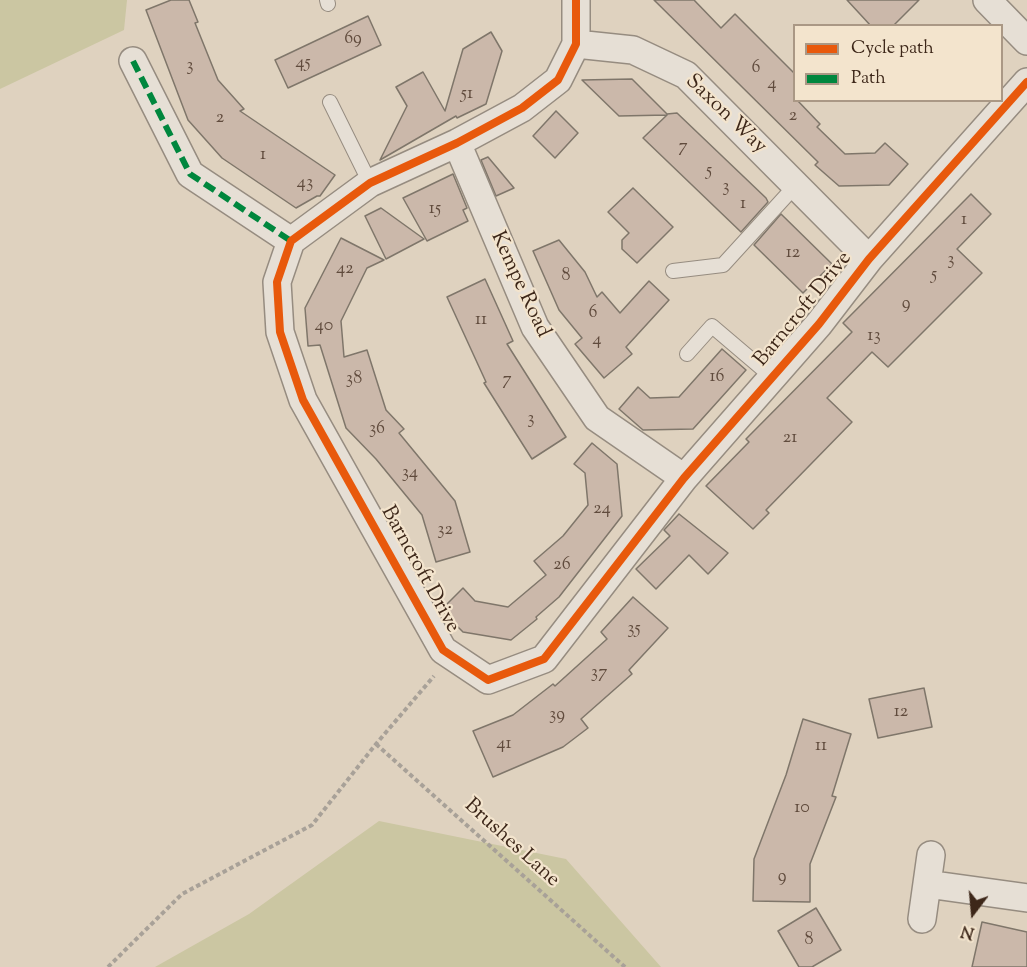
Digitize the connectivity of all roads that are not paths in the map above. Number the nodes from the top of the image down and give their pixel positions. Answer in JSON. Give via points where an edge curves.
{"nodes":[{"id":1,"x":576,"y":0,"type":"edge"},
{"id":2,"x":987,"y":0,"type":"edge"},
{"id":3,"x":1024,"y":32,"type":"edge"},
{"id":4,"x":576,"y":44,"type":"junction"},
{"id":5,"x":133,"y":61,"type":"dead end"},
{"id":6,"x":1027,"y":82,"type":"edge"},
{"id":7,"x":330,"y":102,"type":"dead end"},
{"id":8,"x":457,"y":143,"type":"junction"},
{"id":9,"x":370,"y":183,"type":"junction"},
{"id":10,"x":796,"y":184,"type":"junction"},
{"id":11,"x":291,"y":241,"type":"junction"},
{"id":12,"x":869,"y":259,"type":"junction"},
{"id":13,"x":673,"y":270,"type":"dead end"},
{"id":14,"x":687,"y":354,"type":"dead end"},
{"id":15,"x":772,"y":377,"type":"junction"},
{"id":16,"x":684,"y":478,"type":"junction"},
{"id":17,"x":931,"y":855,"type":"dead end"},
{"id":18,"x":927,"y":884,"type":"junction"},
{"id":19,"x":1027,"y":898,"type":"edge"},
{"id":20,"x":922,"y":919,"type":"dead end"}],
"edges":[{"from":1,"to":4,"type":"street"},
{"from":2,"to":3,"type":"street"},
{"from":4,"to":8,"type":"street","via":[[558,80],[522,108]]},
{"from":4,"to":10,"type":"street","name":"Saxon Way","via":[[633,50],[686,75]]},
{"from":5,"to":11,"type":"street","via":[[190,174]]},
{"from":6,"to":12,"type":"street","name":"Barncroft Drive"},
{"from":7,"to":9,"type":"lane"},
{"from":8,"to":9,"type":"street"},
{"from":8,"to":16,"type":"street","name":"Kempe Road","via":[[535,327],[597,418]]},
{"from":9,"to":11,"type":"street"},
{"from":10,"to":12,"type":"street","name":"Barncroft Drive"},
{"from":10,"to":13,"type":"lane","via":[[723,266]]},
{"from":11,"to":16,"type":"street","name":"Barncroft Drive","via":[[277,282],[280,332],[303,400],[443,650],[488,680],[544,659]]},
{"from":12,"to":15,"type":"street","name":"Barncroft Drive"},
{"from":14,"to":15,"type":"lane","via":[[712,326]]},
{"from":15,"to":16,"type":"street","name":"Barncroft Drive"},
{"from":17,"to":18,"type":"street"},
{"from":18,"to":19,"type":"street"},
{"from":18,"to":20,"type":"street"}]}
